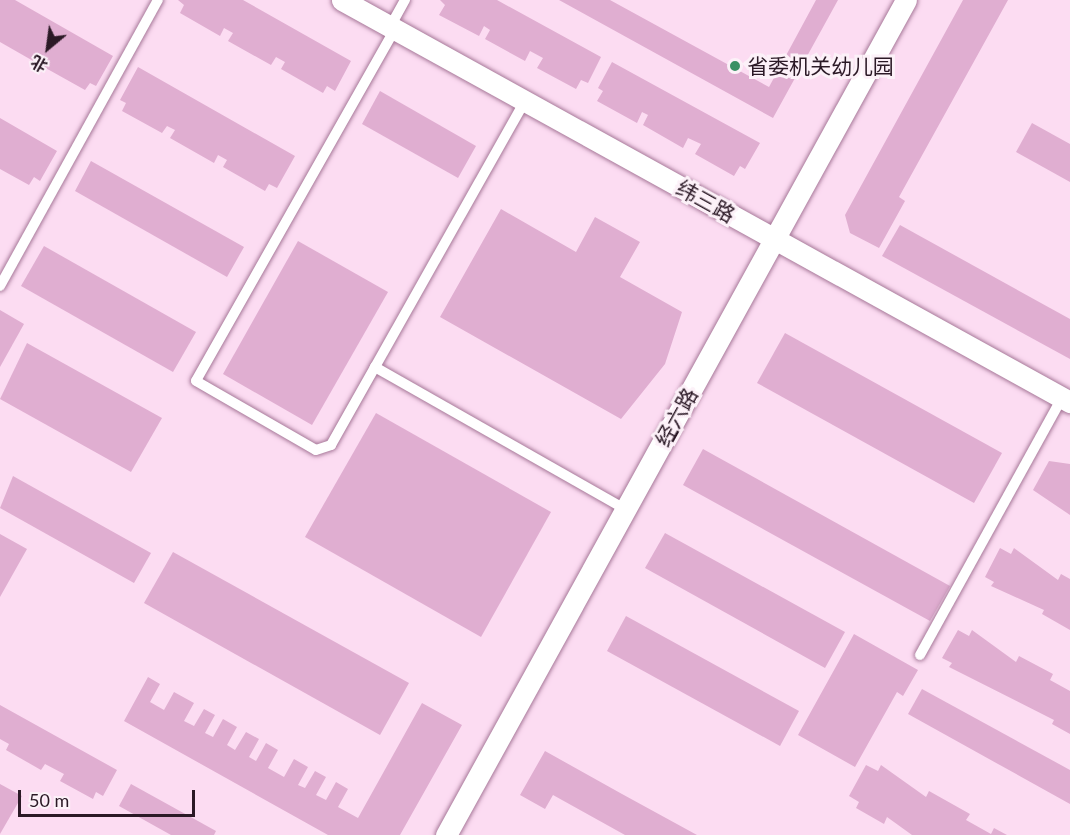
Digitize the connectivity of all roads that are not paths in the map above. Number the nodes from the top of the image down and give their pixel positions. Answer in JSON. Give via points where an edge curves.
{"nodes":[{"id":1,"x":158,"y":0,"type":"edge"},
{"id":2,"x":342,"y":0,"type":"edge"},
{"id":3,"x":405,"y":0,"type":"edge"},
{"id":4,"x":906,"y":0,"type":"edge"},
{"id":5,"x":393,"y":28,"type":"junction"},
{"id":6,"x":525,"y":101,"type":"junction"},
{"id":7,"x":774,"y":239,"type":"junction"},
{"id":8,"x":0,"y":286,"type":"edge"},
{"id":9,"x":375,"y":367,"type":"junction"},
{"id":10,"x":1066,"y":400,"type":"edge"},
{"id":11,"x":625,"y":509,"type":"junction"},
{"id":12,"x":920,"y":655,"type":"dead end"},
{"id":13,"x":446,"y":835,"type":"edge"}],
"edges":[{"from":1,"to":8,"type":"lane"},
{"from":2,"to":5,"type":"street","name":"纬三路"},
{"from":3,"to":5,"type":"lane"},
{"from":4,"to":7,"type":"street","name":"经六路"},
{"from":5,"to":6,"type":"street","name":"纬三路"},
{"from":5,"to":9,"type":"lane","via":[[196,381],[316,450],[331,445]]},
{"from":6,"to":7,"type":"street","name":"纬三路"},
{"from":6,"to":9,"type":"lane"},
{"from":7,"to":10,"type":"street","name":"纬三路"},
{"from":7,"to":11,"type":"street","name":"经六路"},
{"from":9,"to":11,"type":"lane"},
{"from":10,"to":12,"type":"lane"},
{"from":11,"to":13,"type":"street","name":"经六路"}]}
